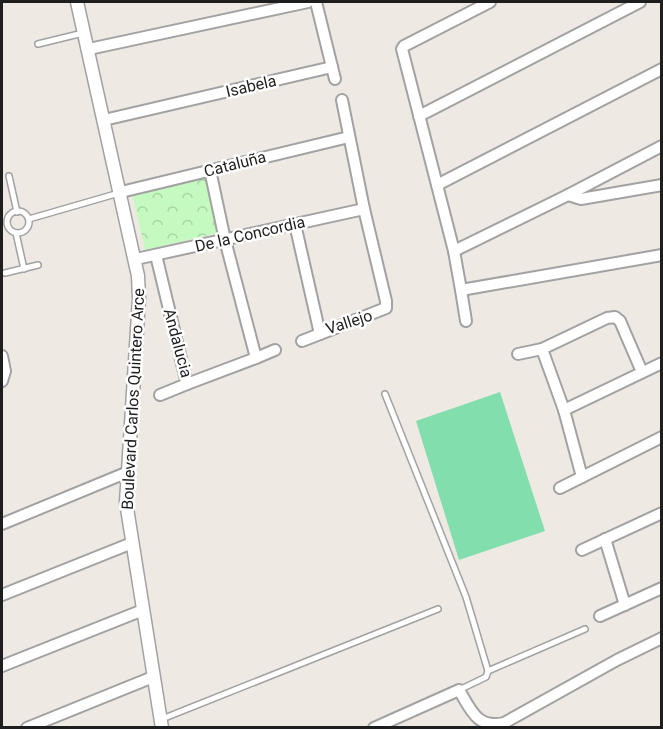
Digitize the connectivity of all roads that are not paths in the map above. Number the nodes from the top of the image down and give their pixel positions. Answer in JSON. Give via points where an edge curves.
{"nodes":[{"id":1,"x":77,"y":2,"type":"edge"},
{"id":2,"x":308,"y":2,"type":"edge"},
{"id":3,"x":316,"y":2,"type":"edge"},
{"id":4,"x":490,"y":2,"type":"edge"},
{"id":5,"x":640,"y":2,"type":"edge"},
{"id":6,"x":85,"y":32,"type":"junction"},
{"id":7,"x":38,"y":44,"type":"dead end"},
{"id":8,"x":89,"y":49,"type":"junction"},
{"id":9,"x":333,"y":67,"type":"junction"},
{"id":10,"x":662,"y":69,"type":"edge"},
{"id":11,"x":335,"y":79,"type":"dead end"},
{"id":12,"x":342,"y":100,"type":"dead end"},
{"id":13,"x":419,"y":116,"type":"junction"},
{"id":14,"x":104,"y":120,"type":"junction"},
{"id":15,"x":349,"y":137,"type":"junction"},
{"id":16,"x":662,"y":146,"type":"edge"},
{"id":17,"x":210,"y":170,"type":"junction"},
{"id":18,"x":9,"y":176,"type":"dead end"},
{"id":19,"x":437,"y":185,"type":"junction"},
{"id":20,"x":662,"y":185,"type":"edge"},
{"id":21,"x":121,"y":192,"type":"junction"},
{"id":22,"x":568,"y":195,"type":"junction"},
{"id":23,"x":364,"y":209,"type":"junction"},
{"id":24,"x":17,"y":212,"type":"junction"},
{"id":25,"x":29,"y":219,"type":"junction"},
{"id":26,"x":295,"y":224,"type":"junction"},
{"id":27,"x":16,"y":233,"type":"junction"},
{"id":28,"x":225,"y":240,"type":"junction"},
{"id":29,"x":454,"y":251,"type":"junction"},
{"id":30,"x":156,"y":255,"type":"junction"},
{"id":31,"x":662,"y":255,"type":"edge"},
{"id":32,"x":136,"y":259,"type":"junction"},
{"id":33,"x":38,"y":265,"type":"dead end"},
{"id":34,"x":24,"y":268,"type":"junction"},
{"id":35,"x":5,"y":273,"type":"dead end"},
{"id":36,"x":461,"y":290,"type":"junction"},
{"id":37,"x":466,"y":321,"type":"dead end"},
{"id":38,"x":320,"y":334,"type":"junction"},
{"id":39,"x":302,"y":341,"type":"dead end"},
{"id":40,"x":542,"y":349,"type":"junction"},
{"id":41,"x":275,"y":350,"type":"dead end"},
{"id":42,"x":518,"y":354,"type":"dead end"},
{"id":43,"x":2,"y":356,"type":"edge"},
{"id":44,"x":256,"y":358,"type":"junction"},
{"id":45,"x":662,"y":363,"type":"edge"},
{"id":46,"x":642,"y":372,"type":"junction"},
{"id":47,"x":2,"y":381,"type":"edge"},
{"id":48,"x":186,"y":384,"type":"junction"},
{"id":49,"x":385,"y":394,"type":"dead end"},
{"id":50,"x":160,"y":395,"type":"dead end"},
{"id":51,"x":564,"y":410,"type":"junction"},
{"id":52,"x":662,"y":437,"type":"edge"},
{"id":53,"x":128,"y":472,"type":"junction"},
{"id":54,"x":582,"y":477,"type":"junction"},
{"id":55,"x":560,"y":488,"type":"dead end"},
{"id":56,"x":662,"y":513,"type":"edge"},
{"id":57,"x":2,"y":524,"type":"edge"},
{"id":58,"x":605,"y":539,"type":"junction"},
{"id":59,"x":132,"y":543,"type":"junction"},
{"id":60,"x":582,"y":550,"type":"dead end"},
{"id":61,"x":662,"y":588,"type":"edge"},
{"id":62,"x":2,"y":595,"type":"edge"},
{"id":63,"x":625,"y":605,"type":"junction"},
{"id":64,"x":438,"y":609,"type":"dead end"},
{"id":65,"x":143,"y":610,"type":"junction"},
{"id":66,"x":600,"y":616,"type":"dead end"},
{"id":67,"x":585,"y":629,"type":"dead end"},
{"id":68,"x":662,"y":638,"type":"edge"},
{"id":69,"x":2,"y":666,"type":"edge"},
{"id":70,"x":488,"y":671,"type":"junction"},
{"id":71,"x":153,"y":677,"type":"junction"},
{"id":72,"x":459,"y":690,"type":"junction"},
{"id":73,"x":161,"y":723,"type":"edge"},
{"id":74,"x":27,"y":728,"type":"edge"},
{"id":75,"x":374,"y":728,"type":"edge"}],
"edges":[{"from":1,"to":6,"type":"street","name":"Boulevard Carlos Quintero Arce"},
{"from":2,"to":8,"type":"street"},
{"from":3,"to":9,"type":"street"},
{"from":4,"to":13,"type":"street","via":[[403,46]]},
{"from":5,"to":13,"type":"street"},
{"from":6,"to":7,"type":"lane"},
{"from":6,"to":8,"type":"street","name":"Boulevard Carlos Quintero Arce"},
{"from":8,"to":14,"type":"street","name":"Boulevard Carlos Quintero Arce"},
{"from":9,"to":11,"type":"street"},
{"from":9,"to":14,"type":"street","name":"Isabela"},
{"from":10,"to":19,"type":"street"},
{"from":12,"to":15,"type":"street"},
{"from":13,"to":19,"type":"street"},
{"from":14,"to":21,"type":"street","name":"Boulevard Carlos Quintero Arce"},
{"from":15,"to":17,"type":"street","name":"Cataluña"},
{"from":15,"to":23,"type":"street"},
{"from":16,"to":22,"type":"street"},
{"from":17,"to":21,"type":"street","name":"Cataluña"},
{"from":17,"to":28,"type":"street"},
{"from":18,"to":24,"type":"lane"},
{"from":19,"to":29,"type":"street"},
{"from":20,"to":22,"type":"street","via":[[581,199]]},
{"from":21,"to":25,"type":"lane"},
{"from":21,"to":32,"type":"street","name":"Boulevard Carlos Quintero Arce"},
{"from":22,"to":29,"type":"street"},
{"from":23,"to":26,"type":"street","name":"De la Concordia"},
{"from":23,"to":38,"type":"street","name":"Vallejo","via":[[386,308]]},
{"from":24,"to":25,"type":"lane"},
{"from":24,"to":27,"type":"lane","via":[[7,222]]},
{"from":25,"to":27,"type":"lane","via":[[26,230]]},
{"from":26,"to":28,"type":"street","name":"De la Concordia"},
{"from":26,"to":38,"type":"street","name":"Vallejo"},
{"from":27,"to":34,"type":"lane"},
{"from":28,"to":30,"type":"street","name":"De la Concordia"},
{"from":28,"to":44,"type":"street"},
{"from":29,"to":36,"type":"street"},
{"from":30,"to":32,"type":"street","name":"De la Concordia"},
{"from":30,"to":48,"type":"street","name":"Andalucia"},
{"from":31,"to":36,"type":"street"},
{"from":32,"to":53,"type":"street","name":"Boulevard Carlos Quintero Arce","via":[[139,299]]},
{"from":33,"to":34,"type":"lane"},
{"from":34,"to":35,"type":"lane"},
{"from":36,"to":37,"type":"street"},
{"from":38,"to":39,"type":"street"},
{"from":40,"to":42,"type":"street"},
{"from":40,"to":46,"type":"street","via":[[615,317]]},
{"from":40,"to":51,"type":"street"},
{"from":41,"to":44,"type":"street","name":"Andalucia"},
{"from":43,"to":47,"type":"street"},
{"from":44,"to":48,"type":"street","name":"Andalucia"},
{"from":45,"to":46,"type":"street"},
{"from":46,"to":51,"type":"street"},
{"from":48,"to":50,"type":"street"},
{"from":49,"to":70,"type":"lane","via":[[466,597]]},
{"from":51,"to":54,"type":"street"},
{"from":52,"to":54,"type":"street"},
{"from":53,"to":57,"type":"street"},
{"from":53,"to":59,"type":"street","name":"Boulevard Carlos Quintero Arce","via":[[126,502]]},
{"from":54,"to":55,"type":"street"},
{"from":56,"to":58,"type":"street"},
{"from":58,"to":60,"type":"street"},
{"from":58,"to":63,"type":"street"},
{"from":59,"to":62,"type":"street"},
{"from":59,"to":65,"type":"street","name":"Boulevard Carlos Quintero Arce"},
{"from":61,"to":63,"type":"street"},
{"from":63,"to":66,"type":"street"},
{"from":64,"to":73,"type":"lane"},
{"from":65,"to":69,"type":"street"},
{"from":65,"to":71,"type":"street","name":"Boulevard Carlos Quintero Arce"},
{"from":67,"to":70,"type":"lane"},
{"from":68,"to":72,"type":"street","via":[[504,723],[482,723],[475,718]]},
{"from":70,"to":72,"type":"lane","via":[[486,677]]},
{"from":71,"to":73,"type":"street","name":"Boulevard Carlos Quintero Arce"},
{"from":71,"to":74,"type":"street"},
{"from":72,"to":75,"type":"street"}]}
